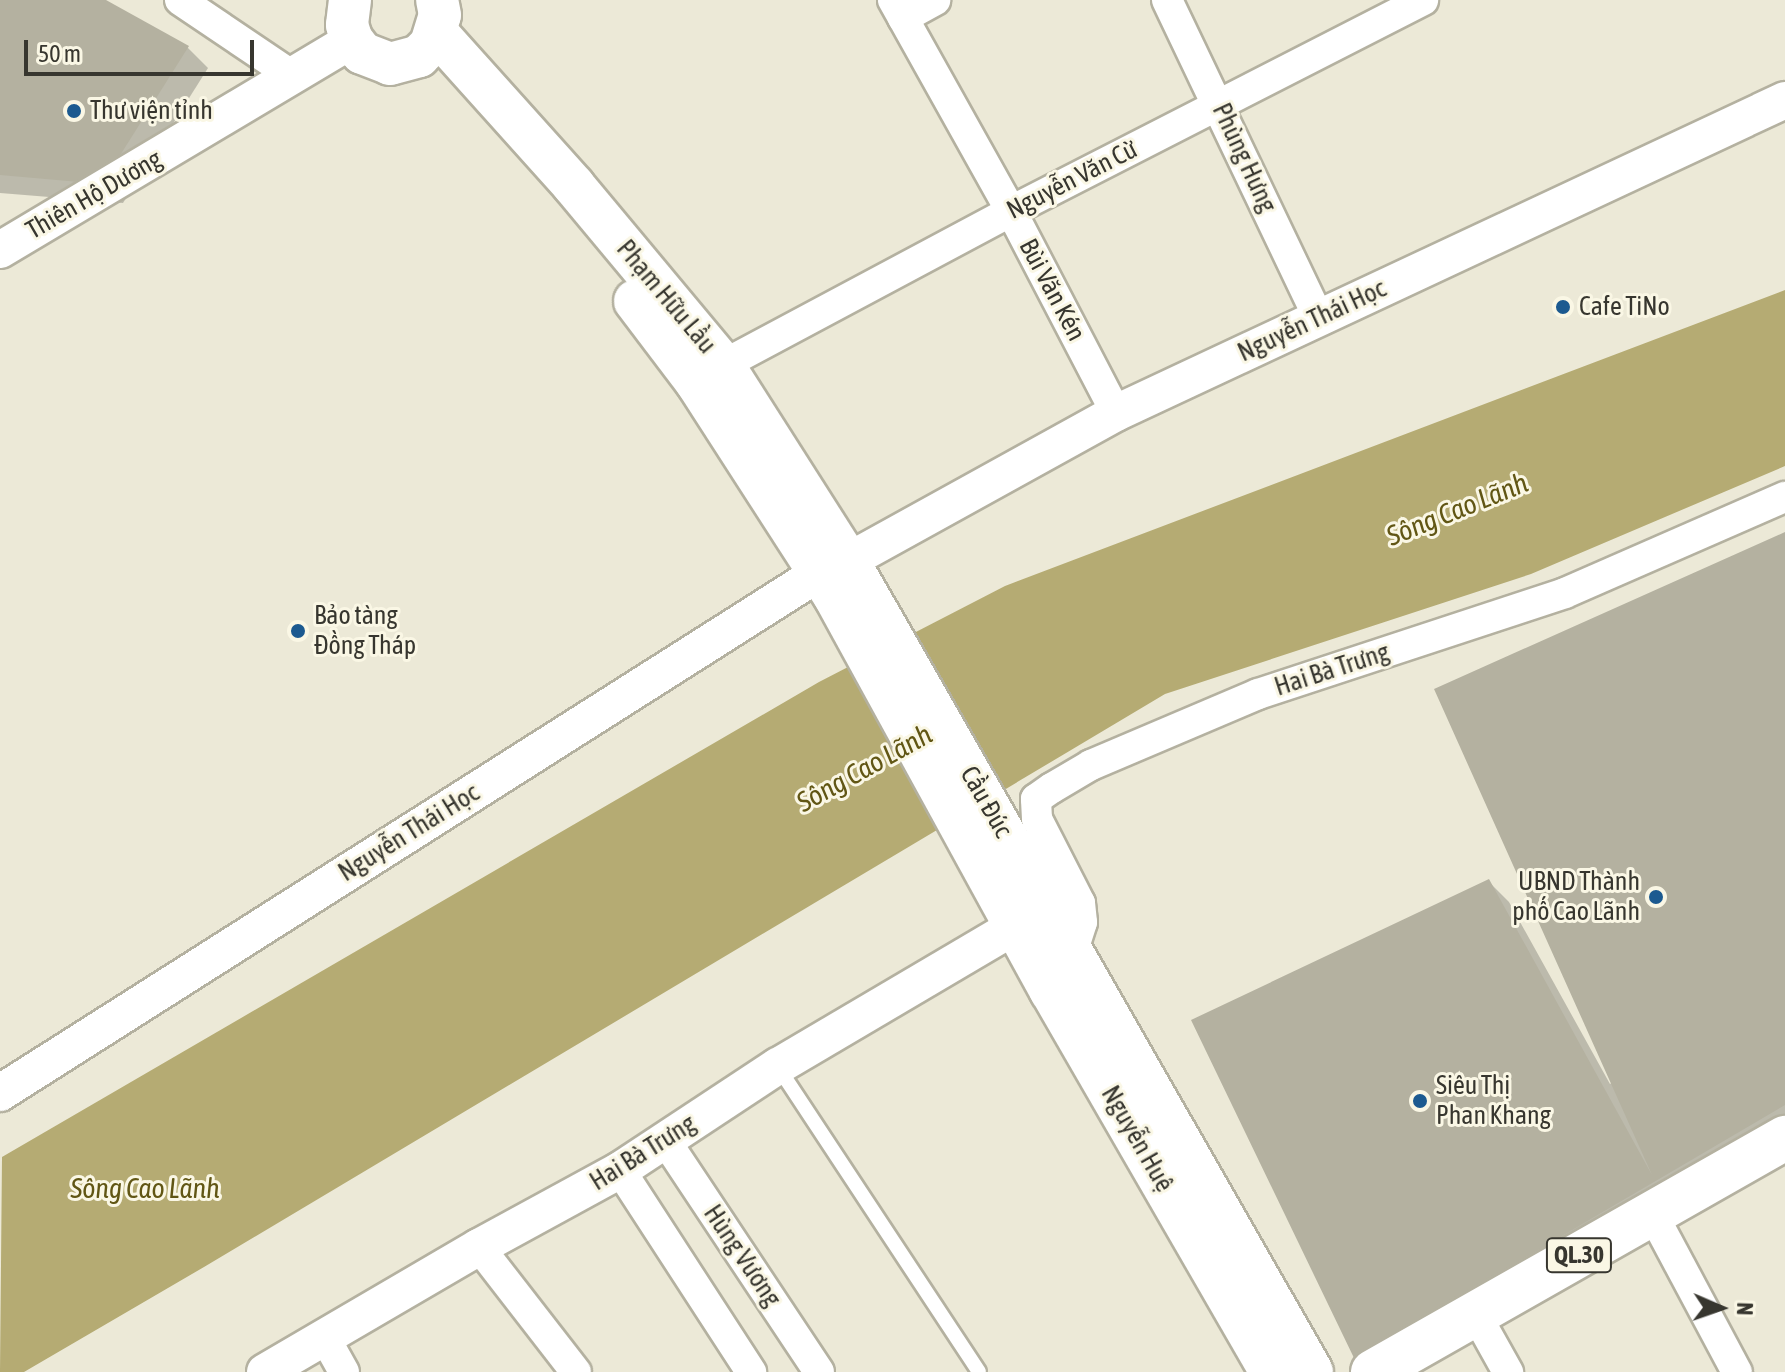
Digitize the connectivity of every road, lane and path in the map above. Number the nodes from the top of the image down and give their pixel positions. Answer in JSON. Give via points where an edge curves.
{"nodes":[{"id":1,"x":180,"y":0,"type":"edge"},
{"id":2,"x":935,"y":0,"type":"edge"},
{"id":3,"x":1167,"y":0,"type":"edge"},
{"id":4,"x":1423,"y":0,"type":"edge"},
{"id":5,"x":898,"y":9,"type":"edge"},
{"id":6,"x":345,"y":12,"type":"edge"},
{"id":7,"x":431,"y":29,"type":"edge"},
{"id":8,"x":294,"y":77,"type":"junction"},
{"id":9,"x":1785,"y":100,"type":"edge"},
{"id":10,"x":1220,"y":105,"type":"junction"},
{"id":11,"x":1011,"y":211,"type":"junction"},
{"id":12,"x":0,"y":250,"type":"edge"},
{"id":13,"x":1318,"y":317,"type":"junction"},
{"id":14,"x":723,"y":365,"type":"junction"},
{"id":15,"x":1116,"y":413,"type":"junction"},
{"id":16,"x":1785,"y":497,"type":"edge"},
{"id":17,"x":841,"y":580,"type":"junction"},
{"id":18,"x":1021,"y":907,"type":"junction"},
{"id":19,"x":1073,"y":950,"type":"junction"},
{"id":20,"x":778,"y":1066,"type":"junction"},
{"id":21,"x":0,"y":1093,"type":"edge"},
{"id":22,"x":1785,"y":1138,"type":"edge"},
{"id":23,"x":665,"y":1140,"type":"junction"},
{"id":24,"x":620,"y":1170,"type":"junction"},
{"id":25,"x":1652,"y":1213,"type":"junction"},
{"id":26,"x":479,"y":1247,"type":"junction"},
{"id":27,"x":1475,"y":1313,"type":"junction"},
{"id":28,"x":324,"y":1336,"type":"junction"},
{"id":29,"x":265,"y":1372,"type":"edge"},
{"id":30,"x":344,"y":1372,"type":"edge"},
{"id":31,"x":576,"y":1372,"type":"edge"},
{"id":32,"x":751,"y":1372,"type":"edge"},
{"id":33,"x":819,"y":1372,"type":"edge"},
{"id":34,"x":979,"y":1372,"type":"edge"},
{"id":35,"x":1271,"y":1372,"type":"edge"},
{"id":36,"x":1312,"y":1372,"type":"edge"},
{"id":37,"x":1373,"y":1372,"type":"edge"},
{"id":38,"x":1508,"y":1372,"type":"edge"},
{"id":39,"x":1737,"y":1372,"type":"edge"}],
"edges":[{"from":1,"to":8,"type":"street"},
{"from":2,"to":5,"type":"street"},
{"from":3,"to":10,"type":"street","name":"Phùng Hưng"},
{"from":4,"to":10,"type":"street","name":"Nguyễn Văn Cừ"},
{"from":5,"to":11,"type":"street","name":"Bùi Văn Kén"},
{"from":6,"to":7,"type":"main road","via":[[362,53],[390,64]]},
{"from":6,"to":8,"type":"street","name":"Thiên Hộ Dương"},
{"from":7,"to":14,"type":"main road","name":"Phạm Hữu Lầu","via":[[574,186]]},
{"from":7,"to":17,"type":"main road"},
{"from":8,"to":12,"type":"street","name":"Thiên Hộ Dương"},
{"from":9,"to":13,"type":"street","name":"Nguyễn Thái Học"},
{"from":10,"to":11,"type":"street","name":"Nguyễn Văn Cừ"},
{"from":10,"to":13,"type":"street","name":"Phùng Hưng"},
{"from":11,"to":14,"type":"street","name":"Nguyễn Văn Cừ"},
{"from":11,"to":15,"type":"street","name":"Bùi Văn Kén"},
{"from":13,"to":15,"type":"street","name":"Nguyễn Thái Học"},
{"from":14,"to":17,"type":"main road","name":"Phạm Hữu Lầu"},
{"from":15,"to":17,"type":"street","name":"Nguyễn Thái Học"},
{"from":16,"to":19,"type":"street","name":"Hai Bà Trưng","via":[[1565,593],[1258,694],[1091,765],[1052,788],[1036,799],[1037,819],[1080,903],[1082,922]]},
{"from":17,"to":18,"type":"main road","name":"Cầu Đúc"},
{"from":17,"to":21,"type":"street","name":"Nguyễn Thái Học"},
{"from":18,"to":19,"type":"main road"},
{"from":18,"to":20,"type":"street","name":"Hai Bà Trưng"},
{"from":18,"to":35,"type":"main road","name":"Nguyễn Huệ"},
{"from":19,"to":36,"type":"main road"},
{"from":20,"to":23,"type":"street","name":"Hai Bà Trưng"},
{"from":20,"to":34,"type":"lane"},
{"from":22,"to":25,"type":"highway","number":"QL.30"},
{"from":23,"to":24,"type":"street","name":"Hai Bà Trưng"},
{"from":23,"to":33,"type":"street","name":"Hùng Vương"},
{"from":24,"to":26,"type":"street","name":"Hai Bà Trưng"},
{"from":24,"to":32,"type":"street"},
{"from":25,"to":27,"type":"highway","number":"QL.30"},
{"from":25,"to":39,"type":"street"},
{"from":26,"to":28,"type":"street","name":"Hai Bà Trưng"},
{"from":26,"to":31,"type":"street"},
{"from":27,"to":37,"type":"highway","number":"QL.30"},
{"from":27,"to":38,"type":"street"},
{"from":28,"to":29,"type":"street","name":"Hai Bà Trưng"},
{"from":28,"to":30,"type":"street"}]}
